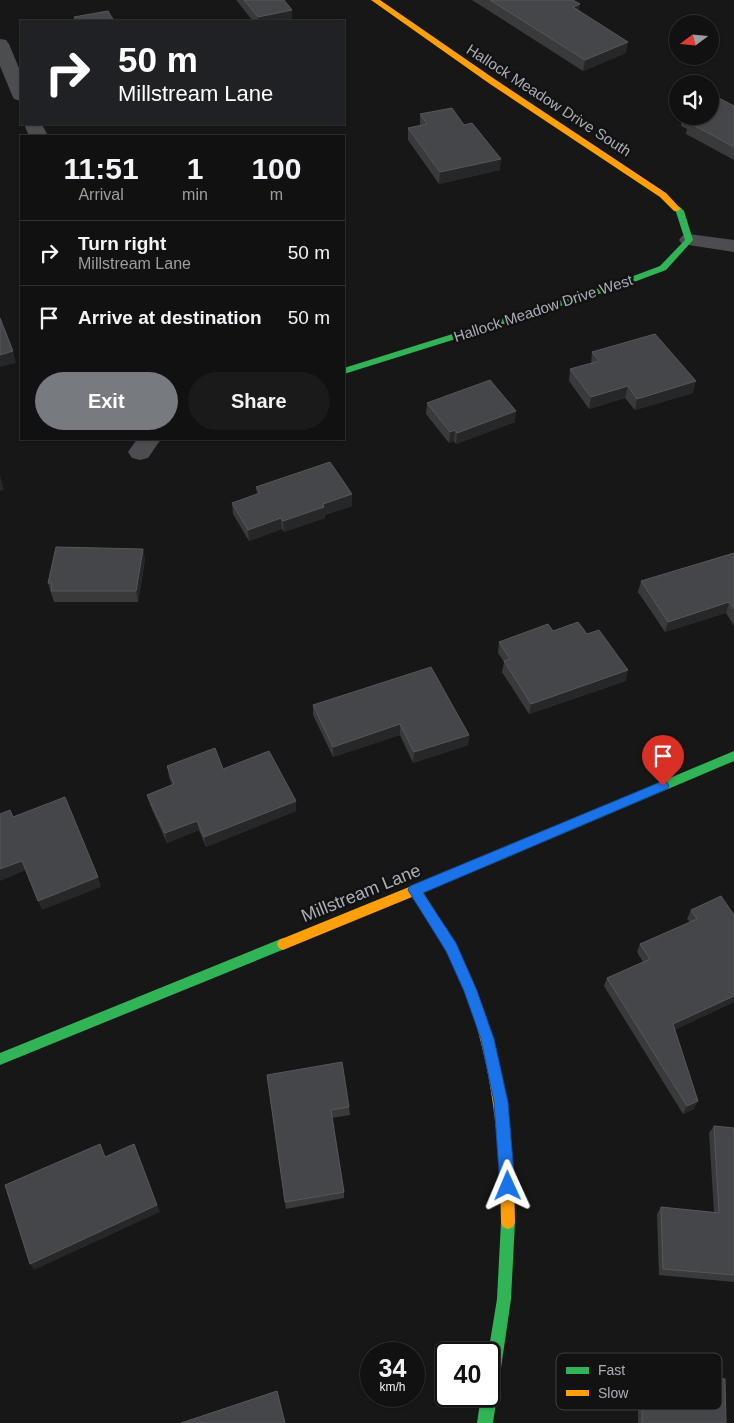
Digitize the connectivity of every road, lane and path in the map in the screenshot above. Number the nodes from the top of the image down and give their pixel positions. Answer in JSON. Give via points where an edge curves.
{"nodes":[{"id":1,"x":375,"y":0,"type":"edge"},
{"id":2,"x":0,"y":44,"type":"edge"},
{"id":3,"x":20,"y":93,"type":"edge"},
{"id":4,"x":688,"y":240,"type":"junction"},
{"id":5,"x":734,"y":246,"type":"edge"},
{"id":6,"x":345,"y":371,"type":"edge"},
{"id":7,"x":734,"y":756,"type":"edge"},
{"id":8,"x":415,"y":890,"type":"junction"},
{"id":9,"x":0,"y":1059,"type":"edge"},
{"id":10,"x":485,"y":1423,"type":"edge"}],
"edges":[{"from":1,"to":4,"type":"street","name":"Hallock Meadow Drive South","via":[[663,195],[680,212]]},
{"from":2,"to":3,"type":"street"},
{"from":4,"to":5,"type":"street"},
{"from":4,"to":6,"type":"street","name":"Hallock Meadow Drive West","via":[[663,268]]},
{"from":7,"to":8,"type":"street","name":"Millstream Lane"},
{"from":8,"to":9,"type":"street","name":"Millstream Lane"},
{"from":8,"to":10,"type":"street","via":[[451,948],[470,991],[487,1039],[501,1102],[508,1168],[508,1243],[503,1309]]}]}
